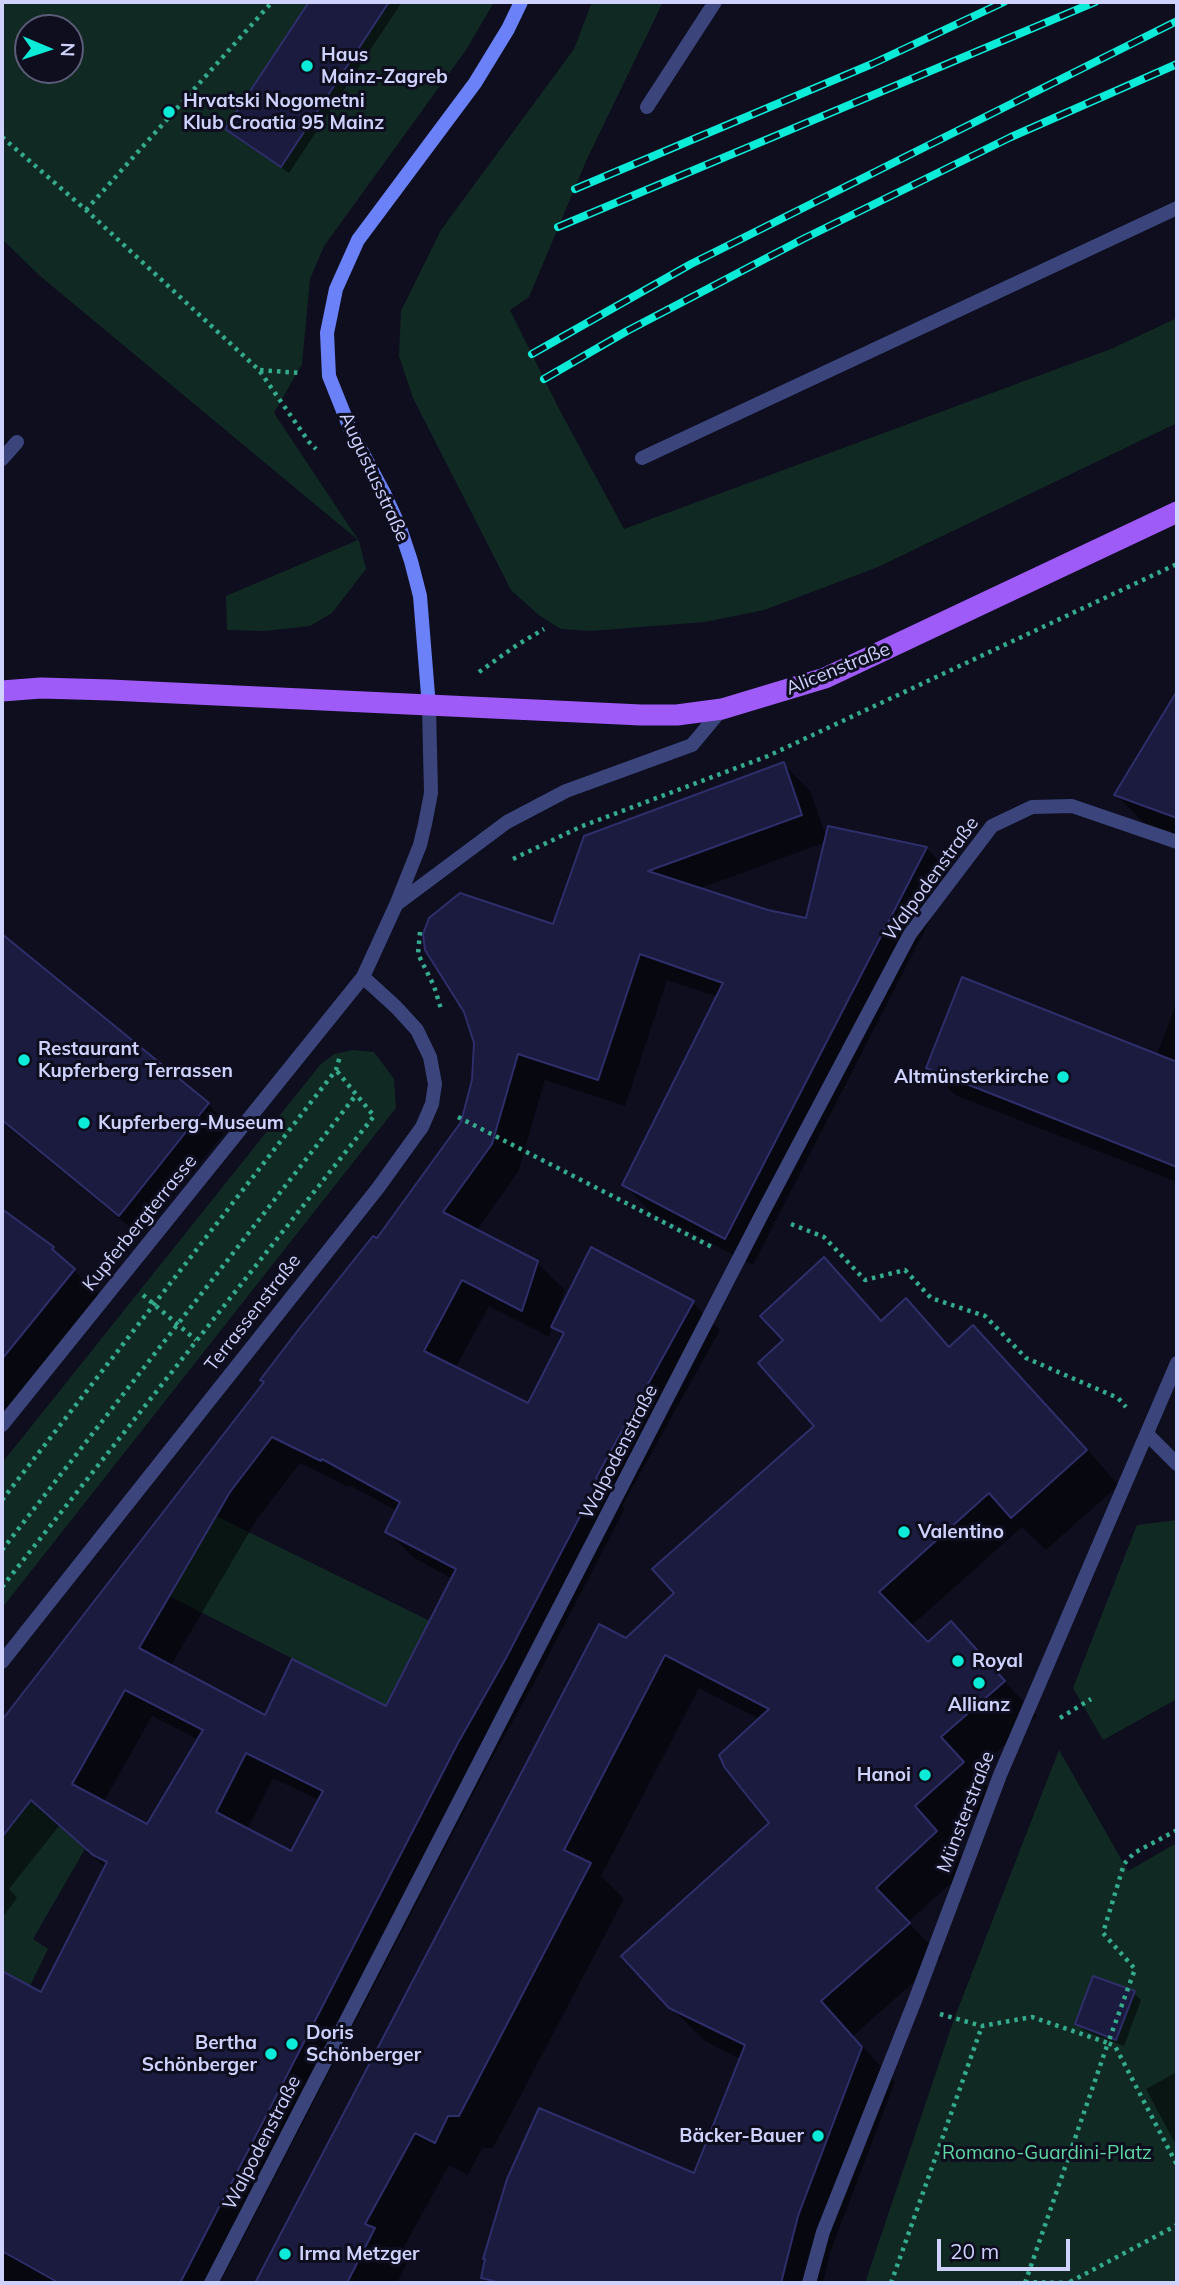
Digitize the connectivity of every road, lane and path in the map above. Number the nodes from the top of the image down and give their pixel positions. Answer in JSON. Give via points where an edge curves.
{"nodes":[{"id":1,"x":272,"y":2,"type":"edge"},
{"id":2,"x":521,"y":2,"type":"edge"},
{"id":3,"x":715,"y":2,"type":"edge"},
{"id":4,"x":647,"y":107,"type":"dead end"},
{"id":5,"x":2,"y":137,"type":"edge"},
{"id":6,"x":1177,"y":208,"type":"edge"},
{"id":7,"x":86,"y":210,"type":"junction"},
{"id":8,"x":259,"y":370,"type":"junction"},
{"id":9,"x":329,"y":376,"type":"junction"},
{"id":10,"x":17,"y":442,"type":"dead end"},
{"id":11,"x":316,"y":449,"type":"dead end"},
{"id":12,"x":642,"y":458,"type":"dead end"},
{"id":13,"x":2,"y":459,"type":"edge"},
{"id":14,"x":1177,"y":512,"type":"edge"},
{"id":15,"x":1177,"y":564,"type":"edge"},
{"id":16,"x":544,"y":629,"type":"dead end"},
{"id":17,"x":517,"y":645,"type":"dead end"},
{"id":18,"x":2,"y":691,"type":"edge"},
{"id":19,"x":429,"y":707,"type":"junction"},
{"id":20,"x":722,"y":709,"type":"junction"},
{"id":21,"x":1177,"y":842,"type":"edge"},
{"id":22,"x":507,"y":862,"type":"dead end"},
{"id":23,"x":396,"y":905,"type":"junction"},
{"id":24,"x":423,"y":923,"type":"dead end"},
{"id":25,"x":425,"y":950,"type":"dead end"},
{"id":26,"x":418,"y":954,"type":"junction"},
{"id":27,"x":363,"y":977,"type":"junction"},
{"id":28,"x":442,"y":1011,"type":"dead end"},
{"id":29,"x":356,"y":1095,"type":"junction"},
{"id":30,"x":455,"y":1115,"type":"dead end"},
{"id":31,"x":763,"y":1212,"type":"junction"},
{"id":32,"x":739,"y":1261,"type":"junction"},
{"id":33,"x":121,"y":1277,"type":"junction"},
{"id":34,"x":154,"y":1304,"type":"junction"},
{"id":35,"x":177,"y":1324,"type":"junction"},
{"id":36,"x":196,"y":1340,"type":"junction"},
{"id":37,"x":1177,"y":1363,"type":"edge"},
{"id":38,"x":1118,"y":1398,"type":"dead end"},
{"id":39,"x":2,"y":1425,"type":"edge"},
{"id":40,"x":1148,"y":1434,"type":"junction"},
{"id":41,"x":1177,"y":1464,"type":"edge"},
{"id":42,"x":2,"y":1500,"type":"edge"},
{"id":43,"x":2,"y":1550,"type":"edge"},
{"id":44,"x":2,"y":1587,"type":"edge"},
{"id":45,"x":2,"y":1662,"type":"edge"},
{"id":46,"x":1091,"y":1699,"type":"dead end"},
{"id":47,"x":1060,"y":1718,"type":"dead end"},
{"id":48,"x":1177,"y":1830,"type":"edge"},
{"id":49,"x":914,"y":2003,"type":"junction"},
{"id":50,"x":982,"y":2026,"type":"junction"},
{"id":51,"x":1108,"y":2043,"type":"junction"},
{"id":52,"x":1177,"y":2165,"type":"edge"},
{"id":53,"x":1177,"y":2225,"type":"edge"},
{"id":54,"x":1025,"y":2282,"type":"edge"},
{"id":55,"x":211,"y":2283,"type":"edge"},
{"id":56,"x":808,"y":2283,"type":"edge"},
{"id":57,"x":891,"y":2283,"type":"edge"},
{"id":58,"x":1071,"y":2283,"type":"edge"}],
"edges":[{"from":1,"to":7,"type":"path"},
{"from":2,"to":9,"type":"main road","name":"Augustusstraße","via":[[475,83],[358,240],[336,289],[327,333]]},
{"from":3,"to":4,"type":"street"},
{"from":5,"to":7,"type":"path"},
{"from":6,"to":12,"type":"street"},
{"from":7,"to":8,"type":"path"},
{"from":8,"to":9,"type":"path"},
{"from":8,"to":11,"type":"path"},
{"from":9,"to":19,"type":"main road","name":"Augustusstraße","via":[[411,561],[420,596]]},
{"from":10,"to":13,"type":"street"},
{"from":14,"to":20,"type":"main road","name":"Alicenstraße","via":[[825,678]]},
{"from":15,"to":22,"type":"path","via":[[768,756],[580,827]]},
{"from":16,"to":17,"type":"path"},
{"from":18,"to":19,"type":"main road","via":[[110,690]]},
{"from":19,"to":20,"type":"main road","name":"Alicenstraße","via":[[641,715]]},
{"from":19,"to":23,"type":"street","name":"Kupferbergterrasse","via":[[431,793],[420,845]]},
{"from":20,"to":23,"type":"street","name":"Kupferbergterrasse","via":[[691,745],[566,791],[507,821]]},
{"from":21,"to":31,"type":"street","name":"Walpodenstraße","via":[[1072,806],[1032,807],[992,826],[910,934]]},
{"from":23,"to":27,"type":"street","name":"Kupferbergterrasse"},
{"from":24,"to":26,"type":"path"},
{"from":25,"to":26,"type":"path"},
{"from":26,"to":28,"type":"path"},
{"from":27,"to":33,"type":"street","name":"Kupferbergterrasse"},
{"from":27,"to":45,"type":"street","name":"Terrassenstraße","via":[[417,1030],[430,1057],[435,1084],[422,1128]]},
{"from":29,"to":34,"type":"path","via":[[336,1070]]},
{"from":29,"to":35,"type":"path"},
{"from":29,"to":36,"type":"path","via":[[374,1116]]},
{"from":30,"to":32,"type":"path"},
{"from":31,"to":32,"type":"street","name":"Walpodenstraße"},
{"from":31,"to":38,"type":"path","via":[[824,1237],[865,1280],[905,1270],[932,1298],[985,1316],[1026,1358]]},
{"from":32,"to":55,"type":"street","name":"Walpodenstraße"},
{"from":33,"to":34,"type":"path"},
{"from":33,"to":39,"type":"street","name":"Kupferbergterrasse"},
{"from":34,"to":35,"type":"path"},
{"from":34,"to":42,"type":"path"},
{"from":35,"to":36,"type":"path"},
{"from":35,"to":43,"type":"path"},
{"from":36,"to":44,"type":"path"},
{"from":37,"to":40,"type":"street","name":"Münsterstraße"},
{"from":40,"to":41,"type":"street"},
{"from":40,"to":49,"type":"street","name":"Münsterstraße","via":[[1000,1775]]},
{"from":46,"to":47,"type":"path"},
{"from":48,"to":51,"type":"path","via":[[1134,1853],[1124,1864],[1103,1933],[1135,1969]]},
{"from":49,"to":50,"type":"path"},
{"from":49,"to":56,"type":"street","name":"Münsterstraße","via":[[822,2232]]},
{"from":50,"to":51,"type":"path","via":[[1032,2017]]},
{"from":50,"to":57,"type":"path"},
{"from":51,"to":52,"type":"path","via":[[1115,2046]]},
{"from":51,"to":54,"type":"path"},
{"from":53,"to":58,"type":"path"},
{"from":54,"to":58,"type":"path"}]}
